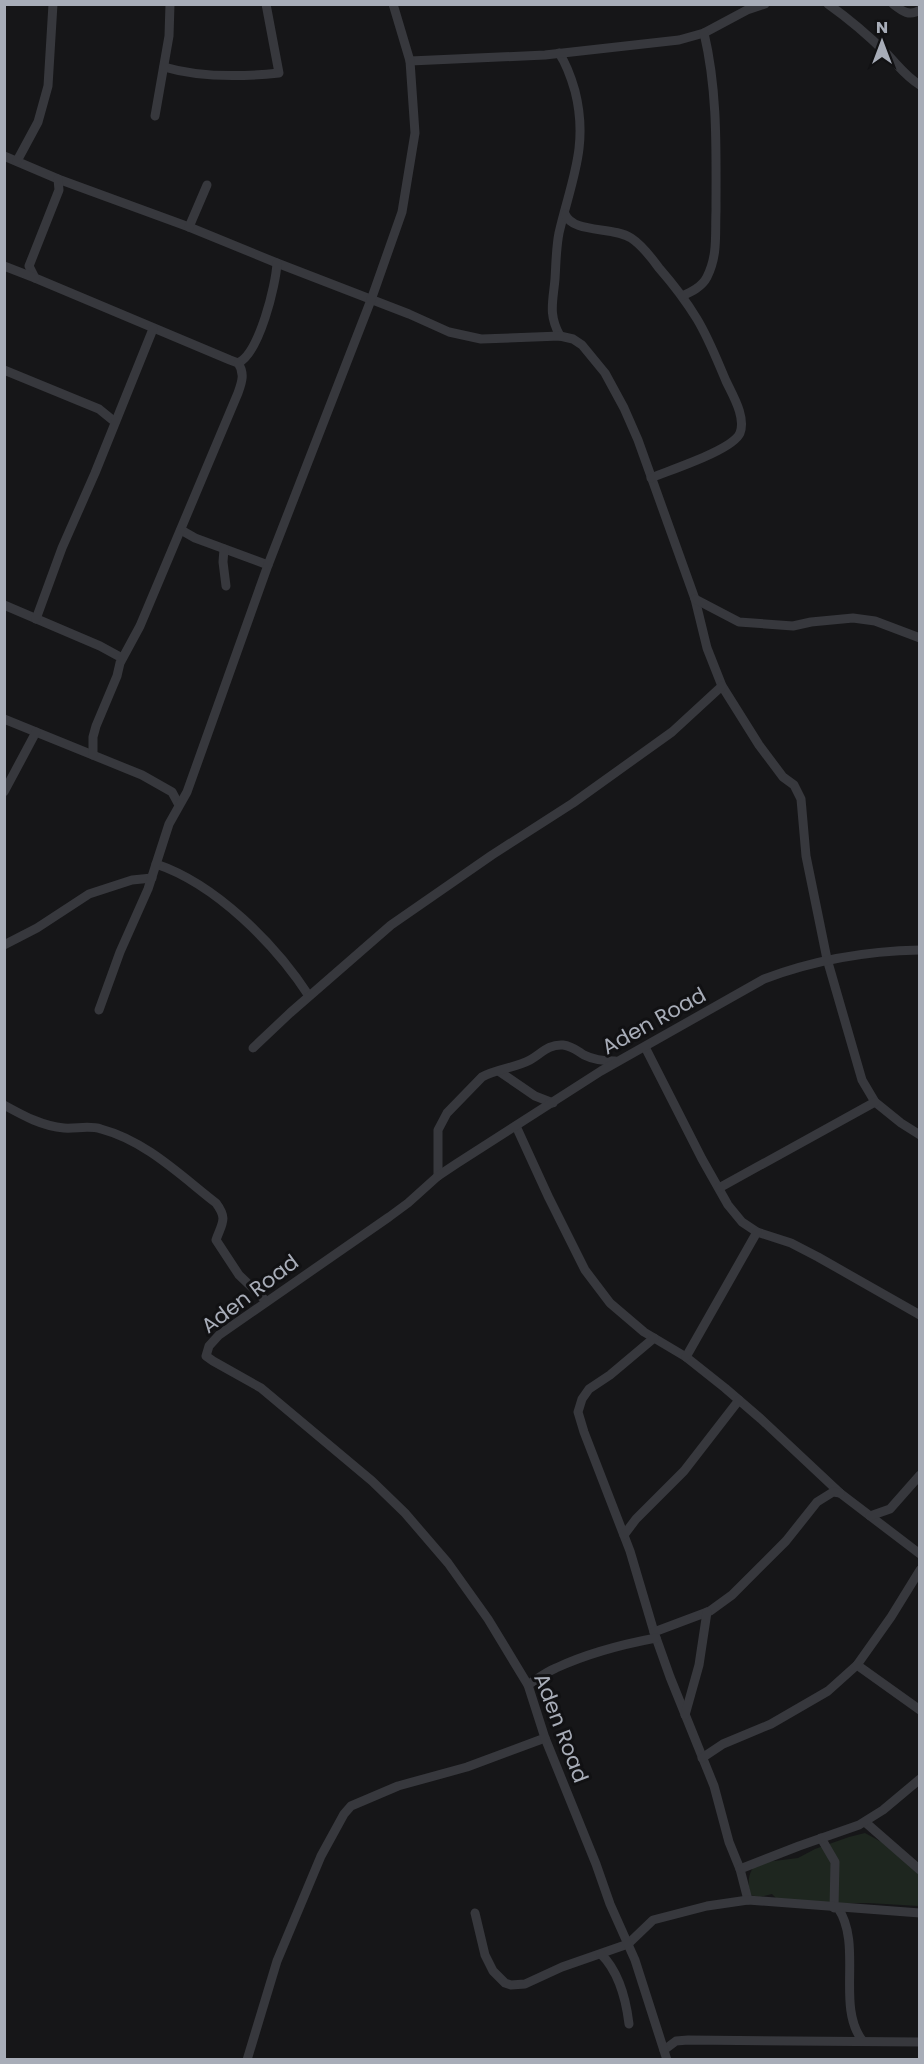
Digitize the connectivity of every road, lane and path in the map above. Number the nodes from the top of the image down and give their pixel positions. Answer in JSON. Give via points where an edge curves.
{"nodes":[{"id":1,"x":53,"y":4,"type":"edge"},
{"id":2,"x":170,"y":4,"type":"edge"},
{"id":3,"x":266,"y":4,"type":"edge"},
{"id":4,"x":393,"y":4,"type":"edge"},
{"id":5,"x":765,"y":4,"type":"edge"},
{"id":6,"x":828,"y":4,"type":"edge"},
{"id":7,"x":893,"y":4,"type":"edge"},
{"id":8,"x":920,"y":10,"type":"edge"},
{"id":9,"x":704,"y":33,"type":"junction"},
{"id":10,"x":559,"y":53,"type":"junction"},
{"id":11,"x":410,"y":61,"type":"junction"},
{"id":12,"x":164,"y":67,"type":"junction"},
{"id":13,"x":920,"y":85,"type":"edge"},
{"id":14,"x":155,"y":116,"type":"dead end"},
{"id":15,"x":4,"y":156,"type":"edge"},
{"id":16,"x":17,"y":161,"type":"junction"},
{"id":17,"x":58,"y":179,"type":"junction"},
{"id":18,"x":207,"y":185,"type":"dead end"},
{"id":19,"x":565,"y":214,"type":"junction"},
{"id":20,"x":189,"y":227,"type":"junction"},
{"id":21,"x":277,"y":263,"type":"junction"},
{"id":22,"x":4,"y":266,"type":"edge"},
{"id":23,"x":35,"y":278,"type":"junction"},
{"id":24,"x":682,"y":296,"type":"junction"},
{"id":25,"x":371,"y":300,"type":"junction"},
{"id":26,"x":153,"y":329,"type":"junction"},
{"id":27,"x":560,"y":336,"type":"junction"},
{"id":28,"x":238,"y":363,"type":"junction"},
{"id":29,"x":4,"y":370,"type":"edge"},
{"id":30,"x":115,"y":422,"type":"junction"},
{"id":31,"x":651,"y":478,"type":"junction"},
{"id":32,"x":181,"y":530,"type":"junction"},
{"id":33,"x":224,"y":549,"type":"junction"},
{"id":34,"x":267,"y":565,"type":"junction"},
{"id":35,"x":226,"y":586,"type":"dead end"},
{"id":36,"x":695,"y":599,"type":"junction"},
{"id":37,"x":4,"y":605,"type":"edge"},
{"id":38,"x":36,"y":619,"type":"junction"},
{"id":39,"x":920,"y":638,"type":"edge"},
{"id":40,"x":122,"y":658,"type":"junction"},
{"id":41,"x":722,"y":686,"type":"junction"},
{"id":42,"x":4,"y":719,"type":"edge"},
{"id":43,"x":36,"y":732,"type":"junction"},
{"id":44,"x":93,"y":755,"type":"junction"},
{"id":45,"x":4,"y":792,"type":"edge"},
{"id":46,"x":179,"y":805,"type":"junction"},
{"id":47,"x":156,"y":864,"type":"junction"},
{"id":48,"x":152,"y":878,"type":"junction"},
{"id":49,"x":4,"y":945,"type":"edge"},
{"id":50,"x":920,"y":950,"type":"edge"},
{"id":51,"x":827,"y":959,"type":"junction"},
{"id":52,"x":309,"y":996,"type":"junction"},
{"id":53,"x":99,"y":1010,"type":"dead end"},
{"id":54,"x":645,"y":1047,"type":"junction"},
{"id":55,"x":253,"y":1048,"type":"dead end"},
{"id":56,"x":618,"y":1061,"type":"junction"},
{"id":57,"x":500,"y":1072,"type":"junction"},
{"id":58,"x":875,"y":1102,"type":"junction"},
{"id":59,"x":553,"y":1103,"type":"junction"},
{"id":60,"x":4,"y":1105,"type":"edge"},
{"id":61,"x":516,"y":1126,"type":"junction"},
{"id":62,"x":920,"y":1135,"type":"edge"},
{"id":63,"x":438,"y":1176,"type":"junction"},
{"id":64,"x":719,"y":1188,"type":"junction"},
{"id":65,"x":757,"y":1232,"type":"junction"},
{"id":66,"x":266,"y":1301,"type":"junction"},
{"id":67,"x":920,"y":1315,"type":"edge"},
{"id":68,"x":654,"y":1338,"type":"junction"},
{"id":69,"x":686,"y":1357,"type":"junction"},
{"id":70,"x":739,"y":1400,"type":"junction"},
{"id":71,"x":920,"y":1475,"type":"edge"},
{"id":72,"x":824,"y":1478,"type":"junction"},
{"id":73,"x":840,"y":1493,"type":"junction"},
{"id":74,"x":817,"y":1502,"type":"junction"},
{"id":75,"x":890,"y":1509,"type":"junction"},
{"id":76,"x":870,"y":1516,"type":"junction"},
{"id":77,"x":884,"y":1526,"type":"junction"},
{"id":78,"x":624,"y":1535,"type":"junction"},
{"id":79,"x":920,"y":1554,"type":"edge"},
{"id":80,"x":920,"y":1570,"type":"edge"},
{"id":81,"x":707,"y":1612,"type":"junction"},
{"id":82,"x":655,"y":1635,"type":"junction"},
{"id":83,"x":857,"y":1665,"type":"junction"},
{"id":84,"x":528,"y":1685,"type":"junction"},
{"id":85,"x":920,"y":1710,"type":"edge"},
{"id":86,"x":685,"y":1715,"type":"junction"},
{"id":87,"x":545,"y":1738,"type":"junction"},
{"id":88,"x":702,"y":1758,"type":"junction"},
{"id":89,"x":920,"y":1779,"type":"edge"},
{"id":90,"x":865,"y":1821,"type":"junction"},
{"id":91,"x":821,"y":1838,"type":"junction"},
{"id":92,"x":740,"y":1869,"type":"junction"},
{"id":93,"x":920,"y":1870,"type":"edge"},
{"id":94,"x":748,"y":1900,"type":"junction"},
{"id":95,"x":836,"y":1908,"type":"junction"},
{"id":96,"x":475,"y":1913,"type":"dead end"},
{"id":97,"x":920,"y":1913,"type":"edge"},
{"id":98,"x":628,"y":1944,"type":"junction"},
{"id":99,"x":601,"y":1954,"type":"junction"},
{"id":100,"x":629,"y":2024,"type":"dead end"},
{"id":101,"x":861,"y":2040,"type":"junction"},
{"id":102,"x":920,"y":2042,"type":"edge"},
{"id":103,"x":666,"y":2055,"type":"edge"},
{"id":104,"x":247,"y":2060,"type":"edge"}],
"edges":[{"from":1,"to":16,"type":"street","via":[[48,86],[38,122]]},
{"from":2,"to":12,"type":"street"},
{"from":3,"to":12,"type":"street","via":[[279,73],[215,75]]},
{"from":4,"to":11,"type":"street"},
{"from":5,"to":9,"type":"street"},
{"from":6,"to":13,"type":"street"},
{"from":7,"to":8,"type":"street","via":[[906,13]]},
{"from":9,"to":10,"type":"street","via":[[679,40]]},
{"from":9,"to":24,"type":"street","via":[[715,107],[717,242],[706,280]]},
{"from":10,"to":11,"type":"street"},
{"from":10,"to":19,"type":"street","via":[[572,78],[581,118],[581,147]]},
{"from":11,"to":25,"type":"street","via":[[415,133],[402,212]]},
{"from":12,"to":14,"type":"street"},
{"from":15,"to":16,"type":"street"},
{"from":16,"to":17,"type":"street"},
{"from":17,"to":20,"type":"street"},
{"from":17,"to":23,"type":"street","via":[[59,190],[29,266]]},
{"from":18,"to":20,"type":"street"},
{"from":19,"to":24,"type":"street","via":[[578,226],[630,237]]},
{"from":19,"to":27,"type":"street","via":[[559,235],[551,314]]},
{"from":20,"to":21,"type":"street"},
{"from":21,"to":25,"type":"street"},
{"from":21,"to":28,"type":"street","via":[[260,328],[247,358]]},
{"from":22,"to":23,"type":"street"},
{"from":23,"to":26,"type":"street"},
{"from":24,"to":31,"type":"street","via":[[712,347],[741,426],[737,438],[725,448]]},
{"from":25,"to":27,"type":"street","via":[[464,337]]},
{"from":25,"to":34,"type":"street"},
{"from":26,"to":28,"type":"street"},
{"from":26,"to":30,"type":"street"},
{"from":27,"to":31,"type":"street","via":[[582,345],[605,373],[624,408]]},
{"from":28,"to":32,"type":"street","via":[[242,369],[240,386]]},
{"from":29,"to":30,"type":"street","via":[[99,409]]},
{"from":30,"to":38,"type":"street"},
{"from":31,"to":36,"type":"street"},
{"from":32,"to":33,"type":"street"},
{"from":32,"to":40,"type":"street"},
{"from":33,"to":34,"type":"street"},
{"from":33,"to":35,"type":"street"},
{"from":34,"to":46,"type":"street","via":[[187,792]]},
{"from":36,"to":39,"type":"street","via":[[739,622],[793,626],[853,618],[875,621]]},
{"from":36,"to":41,"type":"street","via":[[707,648]]},
{"from":37,"to":38,"type":"street"},
{"from":38,"to":40,"type":"street"},
{"from":40,"to":44,"type":"street","via":[[96,726]]},
{"from":41,"to":51,"type":"street","via":[[759,745],[783,777],[794,785],[801,799],[806,856]]},
{"from":41,"to":52,"type":"street","via":[[672,732],[391,925]]},
{"from":42,"to":43,"type":"street"},
{"from":43,"to":44,"type":"street"},
{"from":43,"to":45,"type":"street"},
{"from":44,"to":46,"type":"street","via":[[161,784],[172,792]]},
{"from":46,"to":47,"type":"street"},
{"from":47,"to":48,"type":"street"},
{"from":47,"to":52,"type":"street","via":[[195,884],[232,910],[266,940]]},
{"from":48,"to":49,"type":"street","via":[[89,894]]},
{"from":48,"to":53,"type":"street"},
{"from":50,"to":51,"type":"street","name":"Aden Road"},
{"from":51,"to":54,"type":"street","name":"Aden Road","via":[[764,979]]},
{"from":51,"to":58,"type":"street","via":[[862,1080]]},
{"from":52,"to":55,"type":"street"},
{"from":54,"to":56,"type":"street","name":"Aden Road"},
{"from":54,"to":64,"type":"street"},
{"from":56,"to":57,"type":"street","via":[[603,1061],[561,1045],[545,1048],[530,1060]]},
{"from":56,"to":59,"type":"street","name":"Aden Road"},
{"from":57,"to":59,"type":"street","via":[[535,1096]]},
{"from":57,"to":63,"type":"street","via":[[476,1081],[447,1113],[438,1130]]},
{"from":58,"to":62,"type":"street"},
{"from":58,"to":64,"type":"street"},
{"from":59,"to":61,"type":"street","name":"Aden Road"},
{"from":60,"to":66,"type":"street","via":[[46,1125],[99,1128],[148,1150],[216,1203],[224,1218],[216,1240],[239,1275]]},
{"from":61,"to":63,"type":"street","name":"Aden Road"},
{"from":61,"to":68,"type":"street","via":[[585,1269],[610,1303]]},
{"from":63,"to":66,"type":"street","name":"Aden Road","via":[[408,1203]]},
{"from":64,"to":65,"type":"street","via":[[742,1222]]},
{"from":65,"to":67,"type":"street","via":[[790,1243]]},
{"from":65,"to":69,"type":"street"},
{"from":66,"to":84,"type":"street","name":"Aden Road","via":[[219,1335],[206,1356],[261,1388],[354,1464],[405,1513],[448,1563]]},
{"from":68,"to":69,"type":"street"},
{"from":68,"to":78,"type":"street","via":[[589,1389],[579,1405],[584,1432]]},
{"from":69,"to":70,"type":"street"},
{"from":70,"to":72,"type":"street"},
{"from":70,"to":78,"type":"street","via":[[684,1471]]},
{"from":71,"to":75,"type":"street"},
{"from":72,"to":73,"type":"street"},
{"from":72,"to":74,"type":"street"},
{"from":73,"to":74,"type":"street","via":[[833,1492]]},
{"from":73,"to":76,"type":"street"},
{"from":74,"to":81,"type":"street","via":[[786,1541],[732,1595]]},
{"from":75,"to":76,"type":"street"},
{"from":75,"to":77,"type":"street"},
{"from":76,"to":77,"type":"street"},
{"from":77,"to":79,"type":"street"},
{"from":78,"to":82,"type":"street"},
{"from":80,"to":83,"type":"street"},
{"from":81,"to":82,"type":"street"},
{"from":81,"to":86,"type":"street","via":[[701,1658]]},
{"from":82,"to":84,"type":"street","via":[[555,1668]]},
{"from":82,"to":86,"type":"street"},
{"from":83,"to":85,"type":"street"},
{"from":83,"to":88,"type":"street","via":[[812,1701]]},
{"from":84,"to":87,"type":"street","name":"Aden Road"},
{"from":86,"to":88,"type":"street"},
{"from":87,"to":98,"type":"street","name":"Aden Road"},
{"from":87,"to":104,"type":"street","via":[[467,1767],[398,1786],[351,1806],[321,1856],[277,1961]]},
{"from":88,"to":92,"type":"street"},
{"from":89,"to":90,"type":"street"},
{"from":90,"to":91,"type":"street"},
{"from":90,"to":93,"type":"street"},
{"from":91,"to":92,"type":"street"},
{"from":91,"to":95,"type":"street","via":[[835,1862]]},
{"from":92,"to":94,"type":"street"},
{"from":94,"to":95,"type":"street"},
{"from":94,"to":98,"type":"street","via":[[653,1920]]},
{"from":95,"to":97,"type":"street"},
{"from":95,"to":101,"type":"street","via":[[845,1919],[848,1934],[853,2027]]},
{"from":96,"to":99,"type":"street","via":[[485,1955],[505,1983],[525,1984]]},
{"from":98,"to":99,"type":"street"},
{"from":98,"to":103,"type":"street","name":"Aden Road"},
{"from":99,"to":100,"type":"street","via":[[625,1997]]},
{"from":101,"to":102,"type":"street"},
{"from":101,"to":103,"type":"street","via":[[688,2040],[676,2041]]}]}
